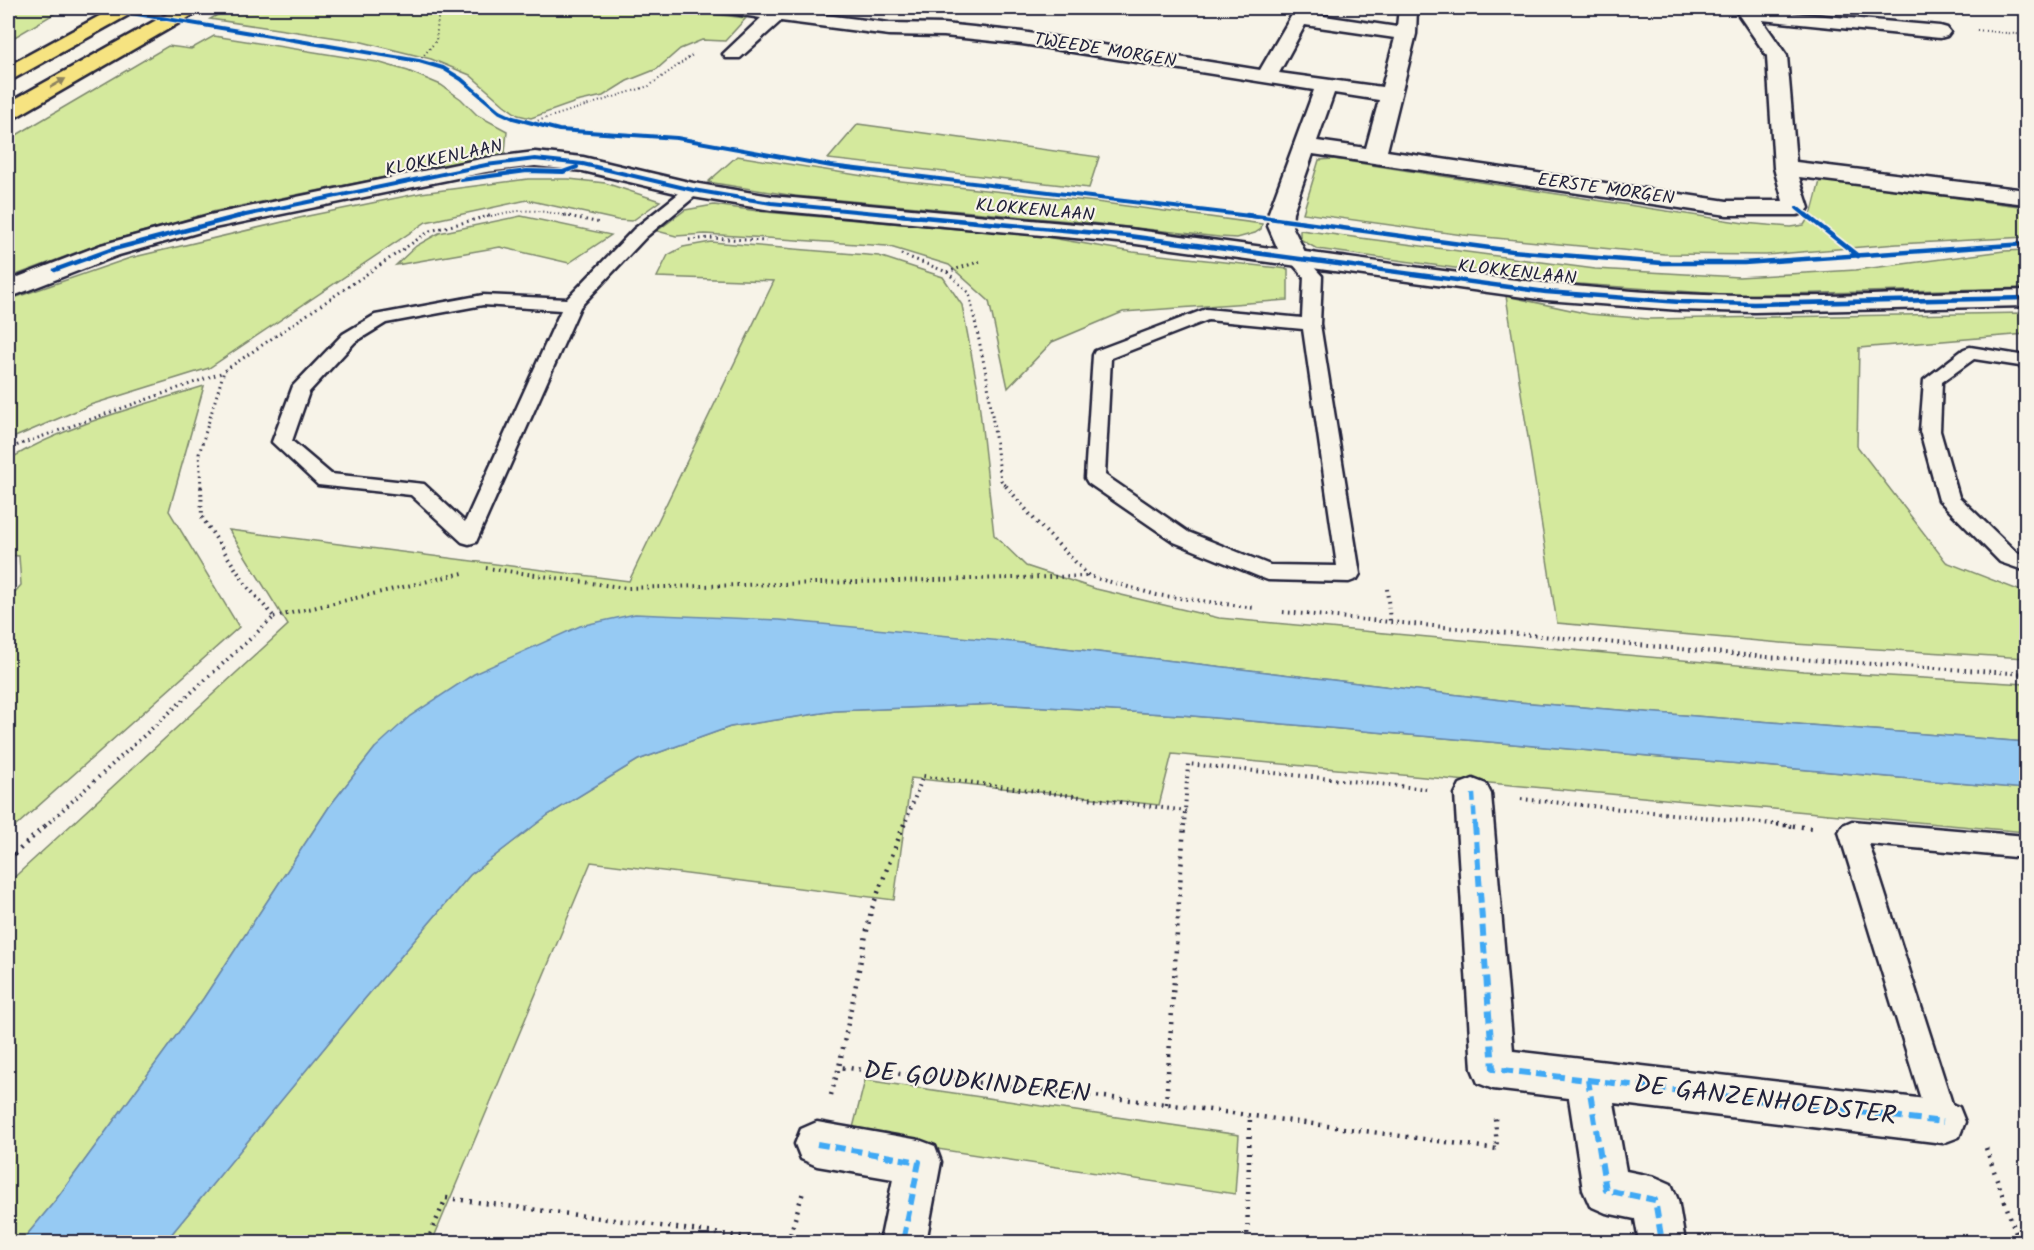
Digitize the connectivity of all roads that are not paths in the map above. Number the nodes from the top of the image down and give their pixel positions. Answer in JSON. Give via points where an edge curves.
{"nodes":[{"id":1,"x":127,"y":8,"type":"edge"},
{"id":2,"x":191,"y":8,"type":"edge"},
{"id":3,"x":730,"y":8,"type":"edge"},
{"id":4,"x":1408,"y":8,"type":"edge"},
{"id":5,"x":1744,"y":10,"type":"edge"},
{"id":6,"x":1303,"y":13,"type":"edge"},
{"id":7,"x":776,"y":15,"type":"junction"},
{"id":8,"x":1940,"y":32,"type":"road end"},
{"id":9,"x":1406,"y":34,"type":"junction"},
{"id":10,"x":733,"y":54,"type":"road end"},
{"id":11,"x":8,"y":74,"type":"edge"},
{"id":12,"x":1266,"y":77,"type":"junction"},
{"id":13,"x":1326,"y":86,"type":"junction"},
{"id":14,"x":1390,"y":95,"type":"junction"},
{"id":15,"x":8,"y":112,"type":"edge"},
{"id":16,"x":1306,"y":146,"type":"junction"},
{"id":17,"x":1375,"y":156,"type":"junction"},
{"id":18,"x":1785,"y":168,"type":"junction"},
{"id":19,"x":693,"y":190,"type":"junction"},
{"id":20,"x":2026,"y":197,"type":"edge"},
{"id":21,"x":1294,"y":256,"type":"junction"},
{"id":22,"x":8,"y":290,"type":"edge"},
{"id":23,"x":2026,"y":298,"type":"edge"},
{"id":24,"x":572,"y":305,"type":"junction"},
{"id":25,"x":1311,"y":324,"type":"junction"},
{"id":26,"x":2026,"y":361,"type":"edge"},
{"id":27,"x":2026,"y":564,"type":"edge"},
{"id":28,"x":1473,"y":794,"type":"road end"},
{"id":29,"x":2026,"y":847,"type":"edge"},
{"id":30,"x":1588,"y":1080,"type":"junction"},
{"id":31,"x":1943,"y":1122,"type":"joint"},
{"id":32,"x":817,"y":1144,"type":"dead end"},
{"id":33,"x":903,"y":1242,"type":"edge"},
{"id":34,"x":1662,"y":1242,"type":"edge"}],
"edges":[{"from":1,"to":11,"type":"highway"},
{"from":15,"to":2,"type":"highway","one_way":true},
{"from":3,"to":7,"type":"street","name":"TWEEDE MORGEN"},
{"from":4,"to":9,"type":"street"},
{"from":5,"to":8,"type":"street","name":"EERSTE MORGEN"},
{"from":5,"to":18,"type":"street","name":"EERSTE MORGEN","via":[[1777,56]]},
{"from":6,"to":9,"type":"street"},
{"from":6,"to":12,"type":"street"},
{"from":7,"to":10,"type":"street"},
{"from":7,"to":12,"type":"street","name":"TWEEDE MORGEN","via":[[889,29],[950,23]]},
{"from":9,"to":14,"type":"street"},
{"from":12,"to":13,"type":"street","name":"TWEEDE MORGEN"},
{"from":13,"to":14,"type":"street","name":"TWEEDE MORGEN"},
{"from":13,"to":16,"type":"street"},
{"from":14,"to":17,"type":"street"},
{"from":16,"to":17,"type":"street"},
{"from":16,"to":21,"type":"street","via":[[1280,220]]},
{"from":17,"to":18,"type":"street","name":"EERSTE MORGEN","via":[[1727,208],[1797,208]]},
{"from":18,"to":20,"type":"street"},
{"from":19,"to":21,"type":"street","name":"KLOKKENLAAN","via":[[771,203],[1072,229]]},
{"from":19,"to":22,"type":"street","name":"KLOKKENLAAN","via":[[583,164],[526,159],[210,222],[110,250]]},
{"from":19,"to":24,"type":"lane","via":[[640,233]]},
{"from":21,"to":23,"type":"street","name":"KLOKKENLAAN","via":[[1513,288],[1680,302]]},
{"from":21,"to":25,"type":"lane","via":[[1313,276]]},
{"from":24,"to":24,"type":"lane","via":[[483,300],[381,319],[349,338],[300,390],[282,442],[325,480],[417,489],[469,537]]},
{"from":25,"to":25,"type":"lane","via":[[1349,574],[1268,572],[1181,537],[1095,478],[1102,355],[1206,314]]},
{"from":26,"to":27,"type":"lane","via":[[1970,353],[1932,380],[1930,431],[1949,500],[2008,556]]},
{"from":28,"to":30,"type":"street","name":"DE GANZENHOEDSTER","via":[[1493,1069]]},
{"from":29,"to":31,"type":"lane","via":[[1852,832]]},
{"from":30,"to":31,"type":"street","name":"DE GANZENHOEDSTER"},
{"from":30,"to":34,"type":"street","via":[[1606,1191],[1655,1200]]},
{"from":32,"to":33,"type":"street","via":[[919,1162]]}]}
